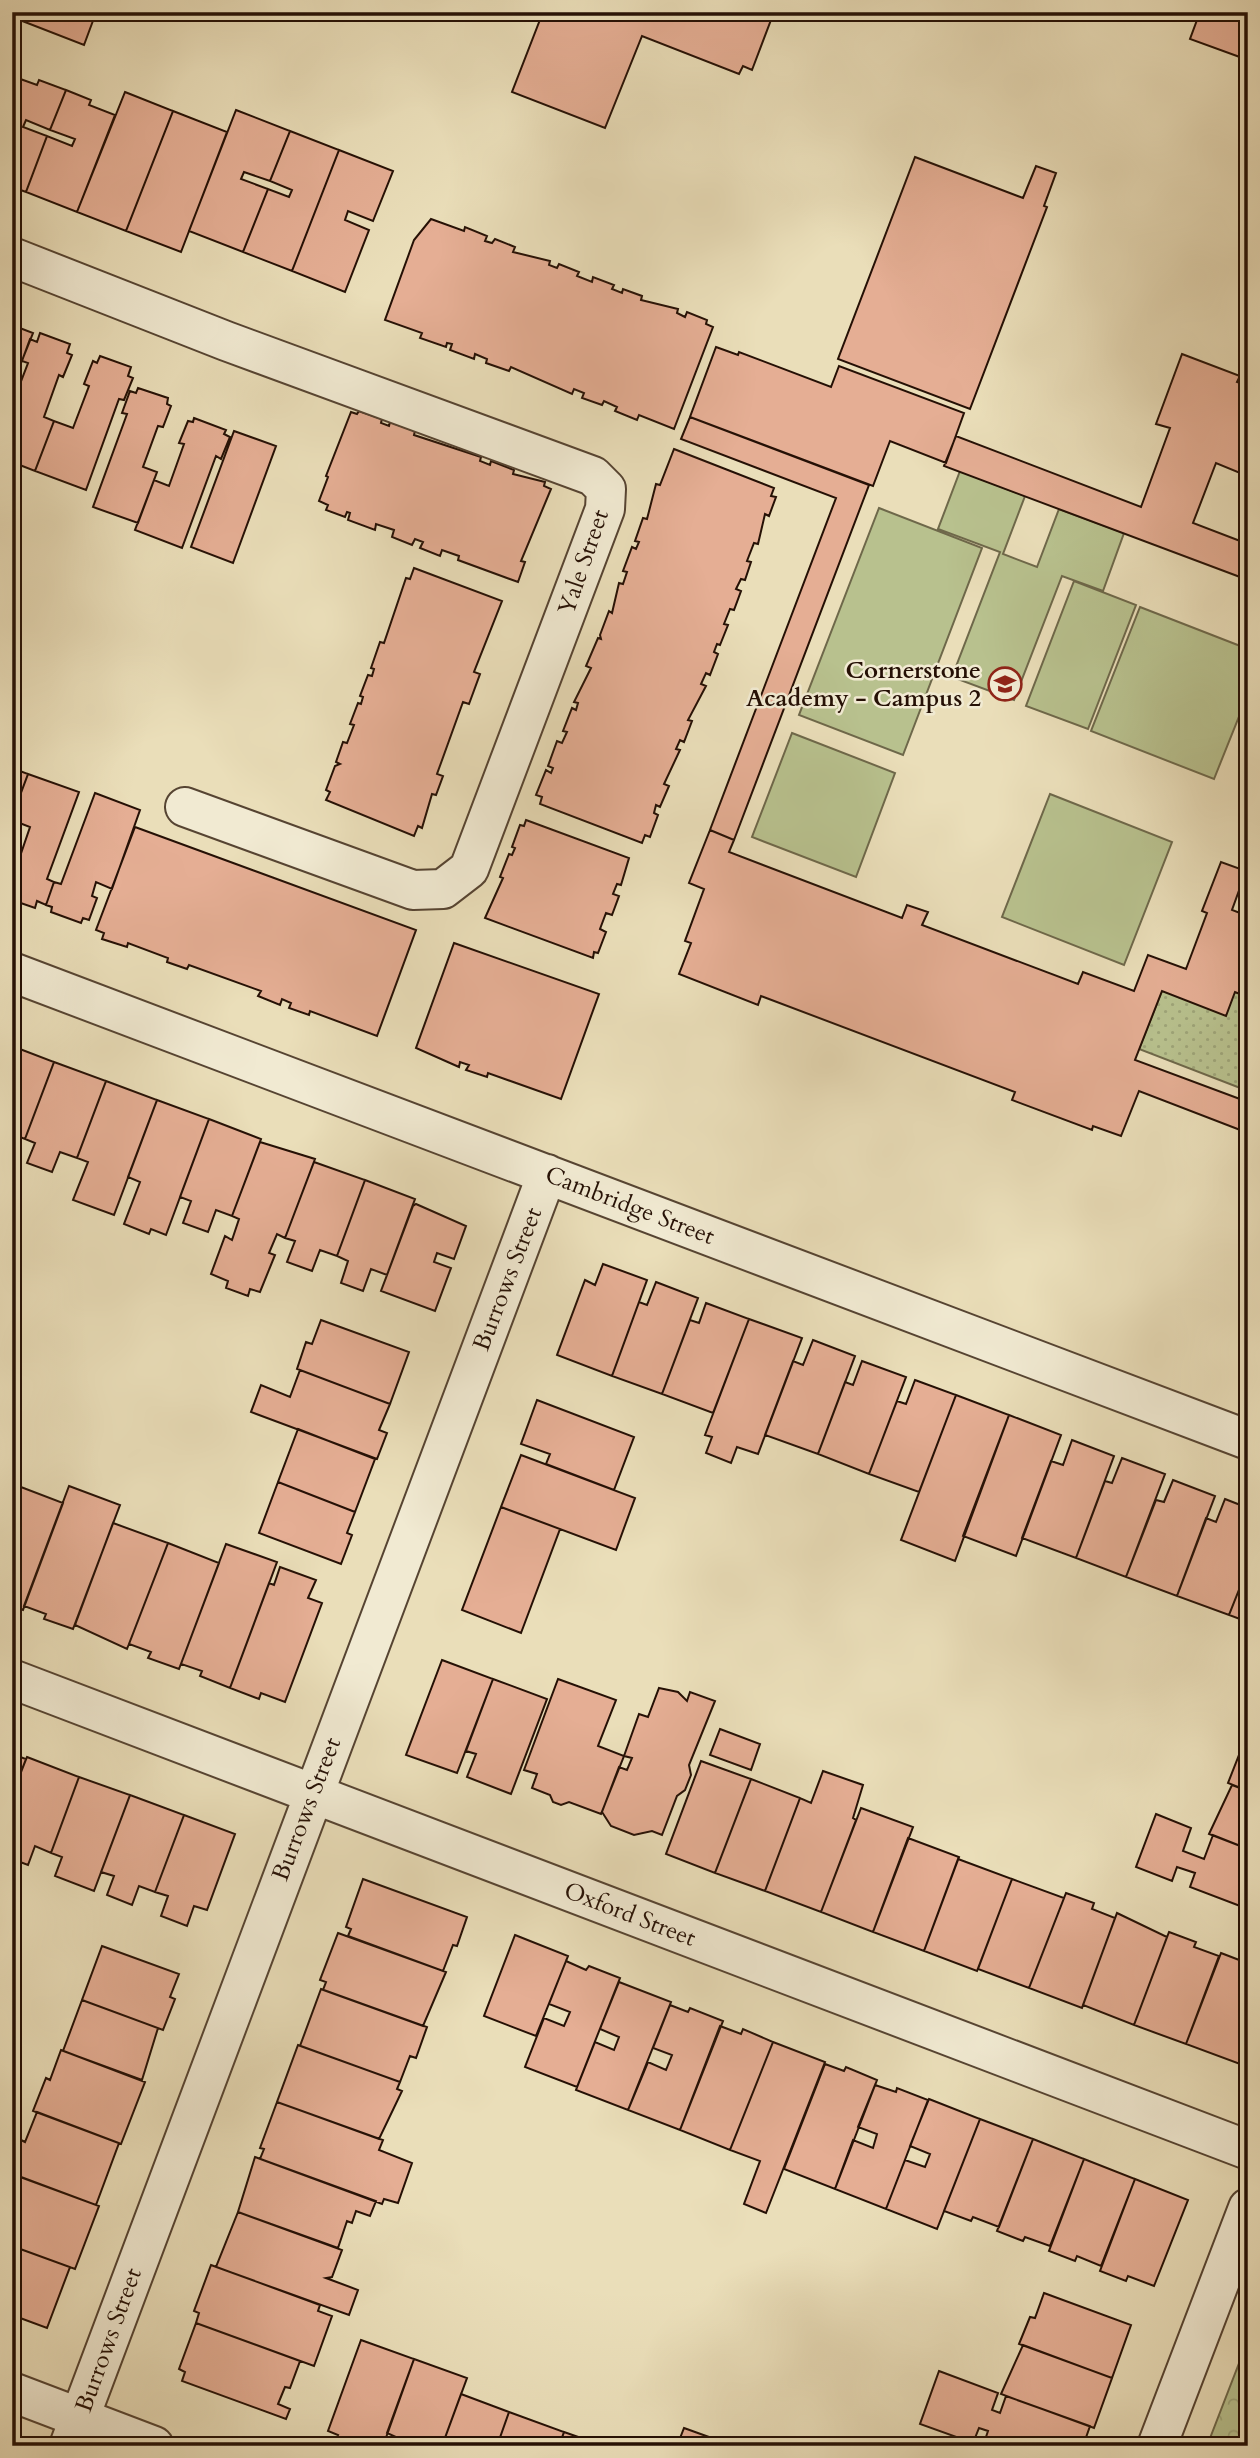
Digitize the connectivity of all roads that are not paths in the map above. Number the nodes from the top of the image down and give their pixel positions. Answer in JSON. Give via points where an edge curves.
{"nodes":[{"id":1,"x":12,"y":257,"type":"edge"},
{"id":2,"x":185,"y":807,"type":"dead end"},
{"id":3,"x":12,"y":971,"type":"edge"},
{"id":4,"x":547,"y":1174,"type":"junction"},
{"id":5,"x":1248,"y":1440,"type":"edge"},
{"id":6,"x":12,"y":1679,"type":"edge"},
{"id":7,"x":312,"y":1793,"type":"junction"},
{"id":8,"x":1248,"y":2150,"type":"edge"},
{"id":9,"x":1248,"y":2208,"type":"edge"},
{"id":10,"x":12,"y":2392,"type":"edge"},
{"id":11,"x":74,"y":2432,"type":"edge"},
{"id":12,"x":154,"y":2446,"type":"edge"},
{"id":13,"x":1157,"y":2446,"type":"edge"}],
"edges":[{"from":1,"to":2,"type":"street","name":"Yale Street","via":[[593,476],[606,489],[605,509],[469,869],[443,889],[413,890]]},
{"from":3,"to":4,"type":"street","name":"Cambridge Street"},
{"from":4,"to":5,"type":"street","name":"Cambridge Street"},
{"from":4,"to":7,"type":"street","name":"Burrows Street"},
{"from":6,"to":7,"type":"street","name":"Oxford Street"},
{"from":7,"to":8,"type":"street","name":"Oxford Street"},
{"from":7,"to":11,"type":"street","name":"Burrows Street"},
{"from":9,"to":13,"type":"street"},
{"from":10,"to":11,"type":"street"},
{"from":11,"to":12,"type":"street"}]}
